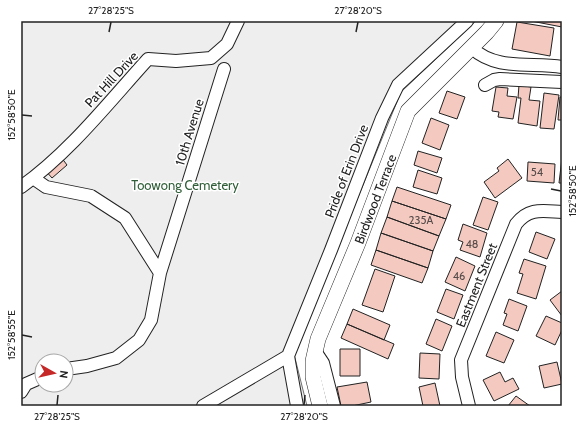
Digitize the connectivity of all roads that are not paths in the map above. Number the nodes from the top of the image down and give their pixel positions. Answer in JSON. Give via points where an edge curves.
{"nodes":[{"id":1,"x":238,"y":21,"type":"edge"},
{"id":2,"x":466,"y":21,"type":"edge"},
{"id":3,"x":496,"y":21,"type":"edge"},
{"id":4,"x":227,"y":44,"type":"junction"},
{"id":5,"x":472,"y":48,"type":"junction"},
{"id":6,"x":211,"y":58,"type":"junction"},
{"id":7,"x":562,"y":67,"type":"edge"},
{"id":8,"x":224,"y":69,"type":"junction"},
{"id":9,"x":562,"y":82,"type":"edge"},
{"id":10,"x":485,"y":85,"type":"dead end"},
{"id":11,"x":33,"y":178,"type":"junction"},
{"id":12,"x":21,"y":187,"type":"edge"},
{"id":13,"x":562,"y":212,"type":"edge"},
{"id":14,"x":160,"y":273,"type":"junction"},
{"id":15,"x":315,"y":351,"type":"junction"},
{"id":16,"x":288,"y":356,"type":"junction"},
{"id":17,"x":74,"y":368,"type":"edge"},
{"id":18,"x":34,"y":380,"type":"edge"},
{"id":19,"x":21,"y":392,"type":"edge"},
{"id":20,"x":203,"y":406,"type":"edge"},
{"id":21,"x":297,"y":406,"type":"edge"},
{"id":22,"x":320,"y":406,"type":"edge"},
{"id":23,"x":334,"y":406,"type":"edge"},
{"id":24,"x":469,"y":406,"type":"edge"}],
"edges":[{"from":1,"to":4,"type":"street"},
{"from":2,"to":16,"type":"street","name":"Pride of Erin Drive","via":[[398,86],[382,118]]},
{"from":3,"to":5,"type":"main road","name":"Birdwood Terrace"},
{"from":4,"to":6,"type":"street"},
{"from":4,"to":8,"type":"street","name":"10th Avenue"},
{"from":5,"to":7,"type":"street","via":[[483,56],[499,62]]},
{"from":5,"to":15,"type":"main road","name":"Birdwood Terrace","via":[[408,111]]},
{"from":6,"to":8,"type":"street"},
{"from":6,"to":11,"type":"street","name":"Pat Hill Drive","via":[[176,61],[148,59],[77,138]]},
{"from":8,"to":14,"type":"street","name":"10th Avenue"},
{"from":9,"to":10,"type":"street","via":[[500,79]]},
{"from":11,"to":12,"type":"street","name":"Pat Hill Drive"},
{"from":11,"to":14,"type":"street","via":[[46,187],[91,196],[125,218]]},
{"from":13,"to":24,"type":"street","name":"Eastment Street","via":[[532,212],[522,216],[516,224],[462,360],[462,377]]},
{"from":14,"to":17,"type":"street","name":"10th Avenue","via":[[151,320],[140,340],[116,358]]},
{"from":15,"to":22,"type":"main road","name":"Birdwood Terrace","via":[[312,361],[313,377]]},
{"from":15,"to":23,"type":"street","via":[[322,363]]},
{"from":16,"to":20,"type":"street"},
{"from":16,"to":21,"type":"street"},
{"from":18,"to":19,"type":"street","via":[[26,384]]}]}
